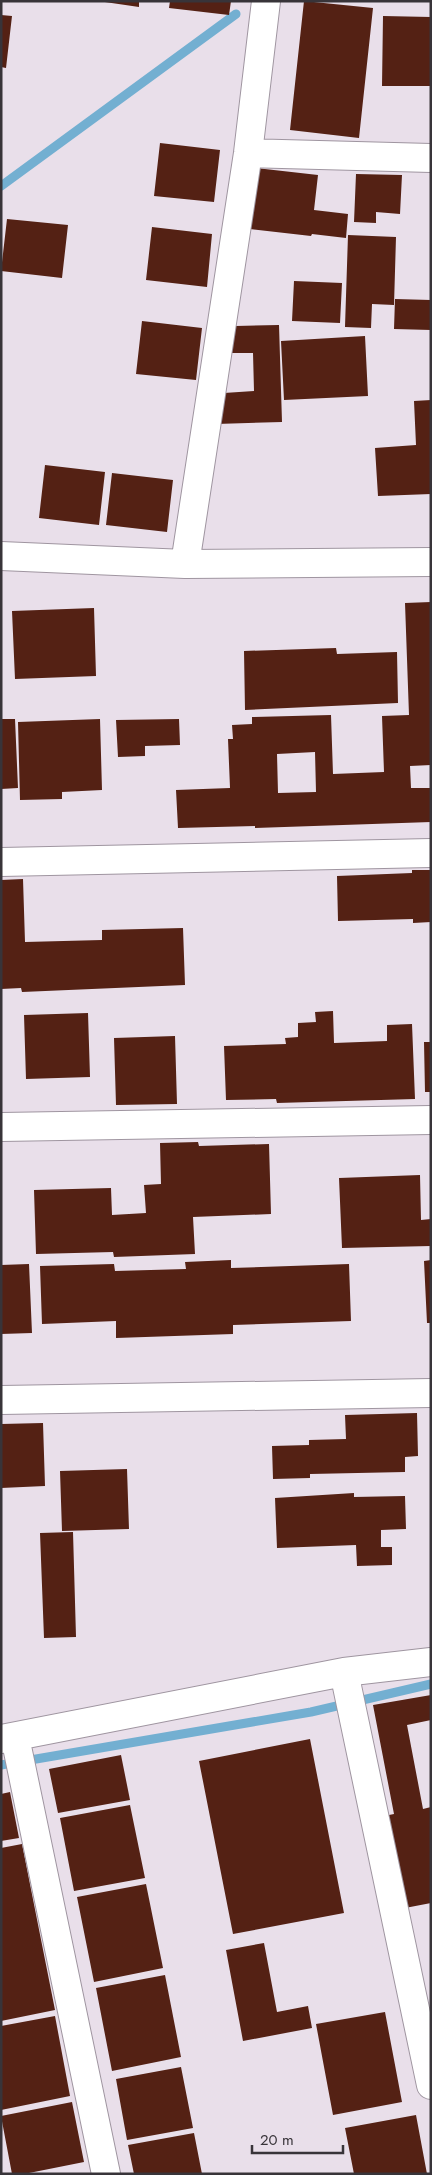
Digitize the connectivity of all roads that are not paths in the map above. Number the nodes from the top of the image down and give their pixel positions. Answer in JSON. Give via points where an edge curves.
{"nodes":[{"id":1,"x":266,"y":1,"type":"edge"},
{"id":2,"x":248,"y":153,"type":"junction"},
{"id":3,"x":431,"y":158,"type":"edge"},
{"id":4,"x":1,"y":556,"type":"edge"},
{"id":5,"x":431,"y":562,"type":"edge"},
{"id":6,"x":185,"y":564,"type":"junction"},
{"id":7,"x":431,"y":853,"type":"edge"},
{"id":8,"x":1,"y":862,"type":"edge"},
{"id":9,"x":431,"y":1120,"type":"edge"},
{"id":10,"x":1,"y":1127,"type":"edge"},
{"id":11,"x":431,"y":1393,"type":"edge"},
{"id":12,"x":1,"y":1400,"type":"edge"},
{"id":13,"x":425,"y":1657,"type":"edge"},
{"id":14,"x":349,"y":1692,"type":"junction"},
{"id":15,"x":14,"y":1749,"type":"edge"},
{"id":16,"x":431,"y":2085,"type":"edge"},
{"id":17,"x":106,"y":2174,"type":"edge"}],
"edges":[{"from":1,"to":2,"type":"street"},
{"from":2,"to":3,"type":"street"},
{"from":2,"to":6,"type":"street"},
{"from":4,"to":6,"type":"street"},
{"from":5,"to":6,"type":"street"},
{"from":7,"to":8,"type":"street"},
{"from":9,"to":10,"type":"street"},
{"from":11,"to":12,"type":"street"},
{"from":13,"to":14,"type":"street"},
{"from":14,"to":15,"type":"street"},
{"from":14,"to":16,"type":"street"},
{"from":15,"to":17,"type":"street"}]}
